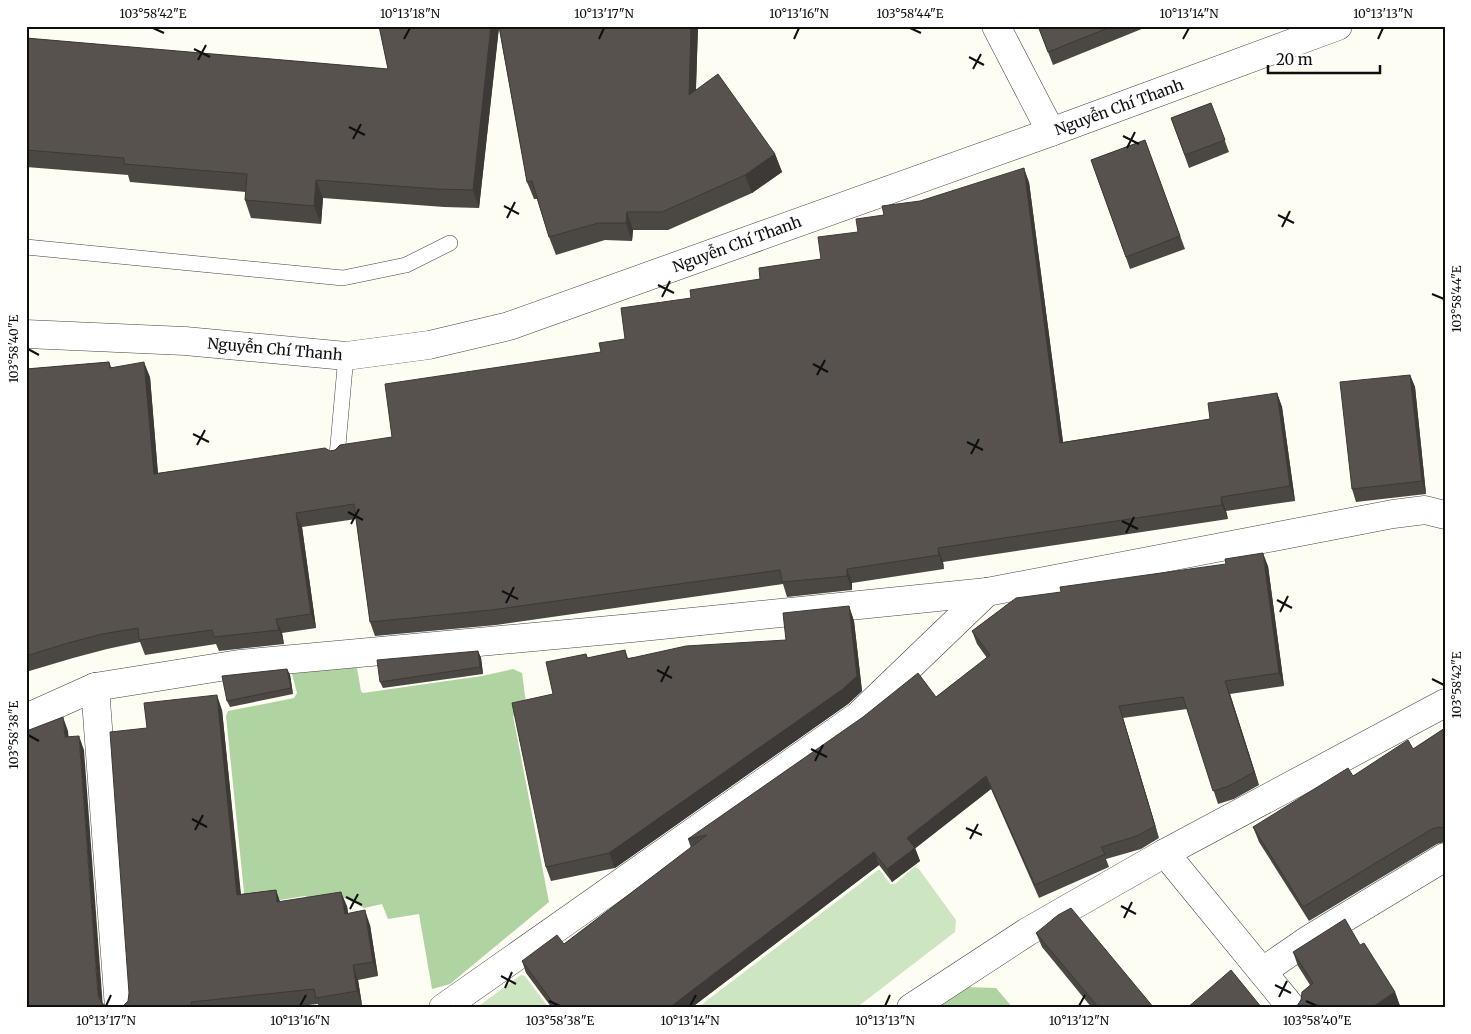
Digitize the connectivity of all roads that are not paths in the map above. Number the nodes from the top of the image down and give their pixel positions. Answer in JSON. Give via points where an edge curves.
{"nodes":[{"id":1,"x":996,"y":26,"type":"edge"},
{"id":2,"x":1338,"y":26,"type":"edge"},
{"id":3,"x":1051,"y":132,"type":"junction"},
{"id":4,"x":450,"y":243,"type":"dead end"},
{"id":5,"x":26,"y":247,"type":"edge"},
{"id":6,"x":26,"y":334,"type":"edge"},
{"id":7,"x":346,"y":356,"type":"junction"},
{"id":8,"x":337,"y":456,"type":"edge"},
{"id":9,"x":1445,"y":515,"type":"edge"},
{"id":10,"x":987,"y":592,"type":"junction"},
{"id":11,"x":95,"y":687,"type":"junction"},
{"id":12,"x":1445,"y":703,"type":"edge"},
{"id":13,"x":26,"y":718,"type":"edge"},
{"id":14,"x":1165,"y":853,"type":"junction"},
{"id":15,"x":1445,"y":857,"type":"edge"},
{"id":16,"x":1263,"y":971,"type":"junction"},
{"id":17,"x":119,"y":1008,"type":"edge"},
{"id":18,"x":442,"y":1008,"type":"edge"},
{"id":19,"x":911,"y":1008,"type":"edge"},
{"id":20,"x":1292,"y":1008,"type":"edge"}],
"edges":[{"from":1,"to":3,"type":"street"},
{"from":2,"to":3,"type":"street","name":"Nguyễn Chí Thanh"},
{"from":3,"to":7,"type":"street","name":"Nguyễn Chí Thanh","via":[[509,326],[428,345]]},
{"from":4,"to":5,"type":"lane","via":[[406,265],[343,278]]},
{"from":6,"to":7,"type":"street","name":"Nguyễn Chí Thanh","via":[[185,341]]},
{"from":7,"to":8,"type":"lane"},
{"from":9,"to":10,"type":"street","via":[[1425,510],[1393,514]]},
{"from":10,"to":11,"type":"street","via":[[239,664]]},
{"from":10,"to":18,"type":"street","via":[[858,716]]},
{"from":11,"to":13,"type":"street"},
{"from":11,"to":17,"type":"street"},
{"from":12,"to":14,"type":"street"},
{"from":14,"to":16,"type":"street"},
{"from":14,"to":19,"type":"street","via":[[1027,932]]},
{"from":15,"to":16,"type":"street"},
{"from":16,"to":20,"type":"street"}]}
